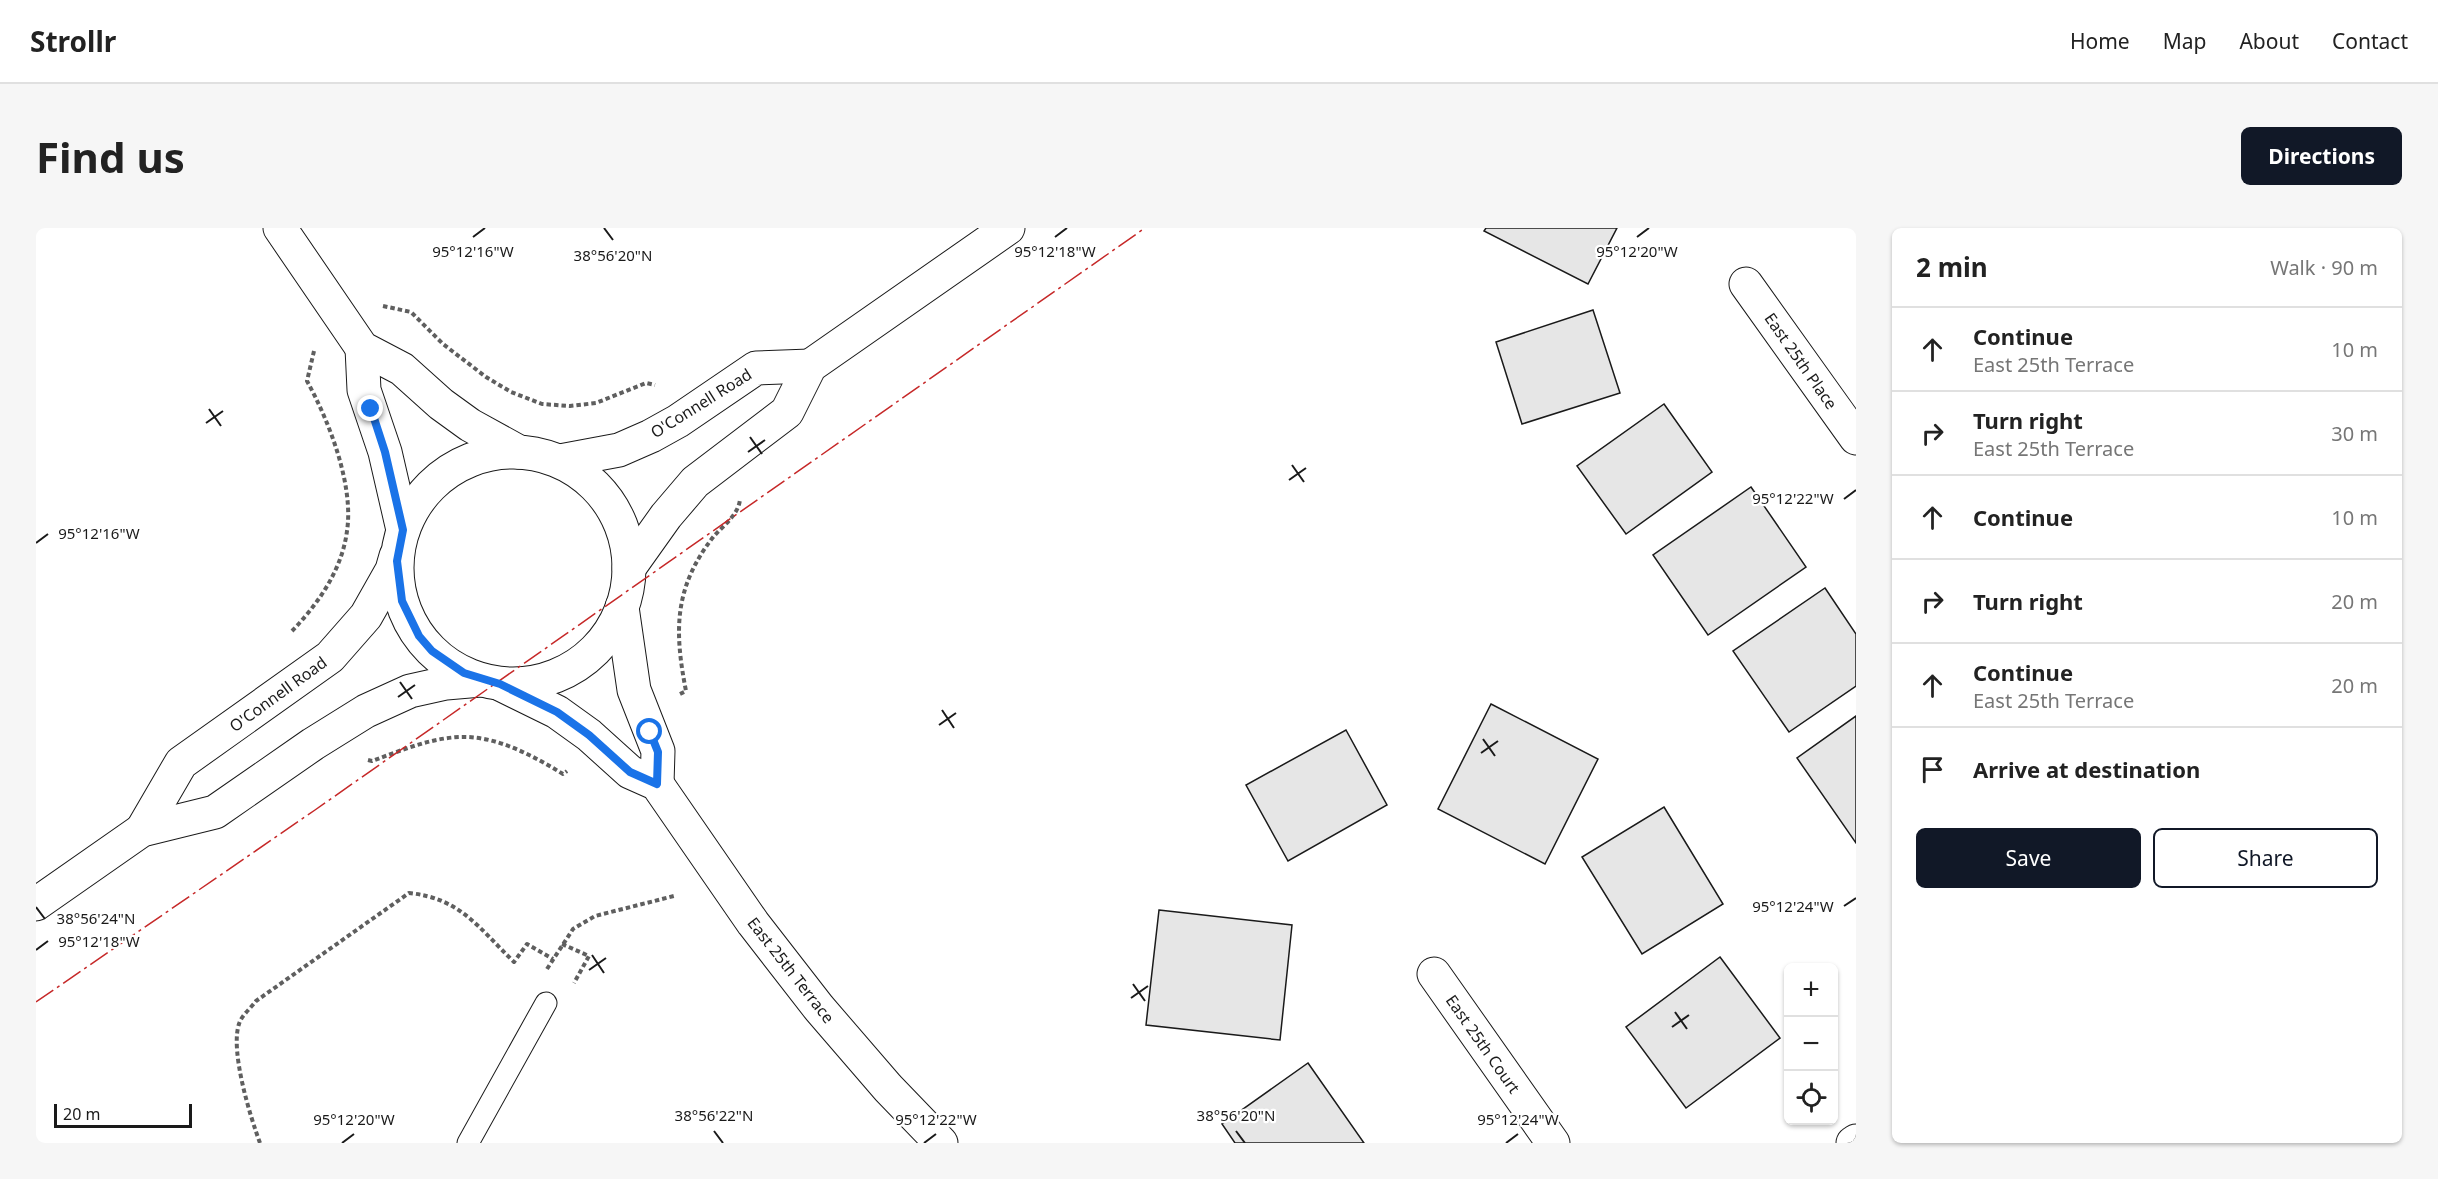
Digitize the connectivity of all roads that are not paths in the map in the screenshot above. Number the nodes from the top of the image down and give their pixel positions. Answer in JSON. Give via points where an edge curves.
{"nodes":[{"id":1,"x":280,"y":228,"type":"edge"},
{"id":2,"x":1008,"y":228,"type":"edge"},
{"id":3,"x":1746,"y":284,"type":"dead end"},
{"id":4,"x":362,"y":348,"type":"junction"},
{"id":5,"x":810,"y":366,"type":"junction"},
{"id":6,"x":1856,"y":438,"type":"edge"},
{"id":7,"x":519,"y":452,"type":"junction"},
{"id":8,"x":560,"y":461,"type":"junction"},
{"id":9,"x":401,"y":538,"type":"junction"},
{"id":10,"x":629,"y":568,"type":"junction"},
{"id":11,"x":622,"y":607,"type":"junction"},
{"id":12,"x":491,"y":682,"type":"junction"},
{"id":13,"x":657,"y":784,"type":"junction"},
{"id":14,"x":142,"y":830,"type":"junction"},
{"id":15,"x":36,"y":904,"type":"edge"},
{"id":16,"x":1434,"y":974,"type":"dead end"},
{"id":17,"x":546,"y":1003,"type":"dead end"},
{"id":18,"x":468,"y":1143,"type":"edge"},
{"id":19,"x":941,"y":1143,"type":"edge"},
{"id":20,"x":1553,"y":1143,"type":"edge"}],
"edges":[{"from":1,"to":4,"type":"street"},
{"from":2,"to":5,"type":"street"},
{"from":3,"to":6,"type":"street","name":"East 25th Place"},
{"from":4,"to":7,"type":"street","via":[[402,369],[441,404]]},
{"from":4,"to":9,"type":"street","via":[[364,390],[385,452]]},
{"from":5,"to":8,"type":"street","name":"O'Connell Road","via":[[756,368],[651,436],[619,450]]},
{"from":5,"to":10,"type":"street","via":[[787,412],[695,482]]},
{"from":7,"to":8,"type":"street"},
{"from":7,"to":9,"type":"street","name":"O'Connell Road","via":[[482,456],[448,471],[421,497]]},
{"from":8,"to":10,"type":"street","via":[[588,480],[610,505],[624,535]]},
{"from":9,"to":12,"type":"street","via":[[398,581],[402,601],[419,636],[448,663]]},
{"from":9,"to":14,"type":"street","name":"O'Connell Road","via":[[392,570],[366,616],[330,657],[181,763]]},
{"from":10,"to":11,"type":"street"},
{"from":11,"to":12,"type":"street","name":"O'Connell Road","via":[[599,646],[582,662],[541,681]]},
{"from":11,"to":13,"type":"street","via":[[634,690],[658,752]]},
{"from":12,"to":13,"type":"street","via":[[557,712],[630,772]]},
{"from":12,"to":14,"type":"street","name":"O'Connell Road","via":[[446,683],[411,691],[366,711],[312,744],[216,812]]},
{"from":13,"to":19,"type":"street","name":"East 25th Terrace","via":[[753,923],[819,1008]]},
{"from":14,"to":15,"type":"street","name":"O'Connell Road"},
{"from":16,"to":20,"type":"street","name":"East 25th Court"},
{"from":17,"to":18,"type":"lane"}]}
